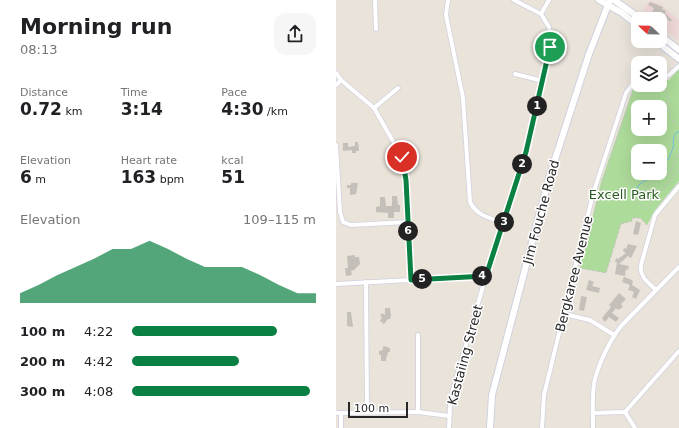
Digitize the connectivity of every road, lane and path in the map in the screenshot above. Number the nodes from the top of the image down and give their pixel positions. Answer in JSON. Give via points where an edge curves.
{"nodes":[{"id":1,"x":375,"y":0,"type":"edge"},
{"id":2,"x":448,"y":0,"type":"edge"},
{"id":3,"x":514,"y":0,"type":"edge"},
{"id":4,"x":548,"y":0,"type":"edge"},
{"id":5,"x":599,"y":0,"type":"edge"},
{"id":6,"x":614,"y":0,"type":"edge"},
{"id":7,"x":609,"y":2,"type":"edge"},
{"id":8,"x":631,"y":12,"type":"edge"},
{"id":9,"x":541,"y":14,"type":"junction"},
{"id":10,"x":631,"y":20,"type":"edge"},
{"id":11,"x":376,"y":29,"type":"dead end"},
{"id":12,"x":667,"y":41,"type":"edge"},
{"id":13,"x":665,"y":48,"type":"edge"},
{"id":14,"x":679,"y":50,"type":"edge"},
{"id":15,"x":679,"y":59,"type":"edge"},
{"id":16,"x":679,"y":66,"type":"edge"},
{"id":17,"x":336,"y":73,"type":"edge"},
{"id":18,"x":515,"y":74,"type":"dead end"},
{"id":19,"x":667,"y":76,"type":"edge"},
{"id":20,"x":341,"y":80,"type":"junction"},
{"id":21,"x":543,"y":81,"type":"junction"},
{"id":22,"x":336,"y":85,"type":"edge"},
{"id":23,"x":631,"y":86,"type":"edge"},
{"id":24,"x":398,"y":88,"type":"dead end"},
{"id":25,"x":632,"y":92,"type":"edge"},
{"id":26,"x":665,"y":92,"type":"edge"},
{"id":27,"x":374,"y":108,"type":"junction"},
{"id":28,"x":679,"y":126,"type":"edge"},
{"id":29,"x":336,"y":145,"type":"edge"},
{"id":30,"x":679,"y":155,"type":"edge"},
{"id":31,"x":679,"y":169,"type":"edge"},
{"id":32,"x":679,"y":186,"type":"edge"},
{"id":33,"x":408,"y":222,"type":"junction"},
{"id":34,"x":504,"y":223,"type":"junction"},
{"id":35,"x":647,"y":225,"type":"dead end"},
{"id":36,"x":679,"y":267,"type":"edge"},
{"id":37,"x":486,"y":276,"type":"junction"},
{"id":38,"x":411,"y":280,"type":"junction"},
{"id":39,"x":366,"y":282,"type":"junction"},
{"id":40,"x":336,"y":284,"type":"edge"},
{"id":41,"x":656,"y":290,"type":"junction"},
{"id":42,"x":564,"y":314,"type":"junction"},
{"id":43,"x":418,"y":335,"type":"dead end"},
{"id":44,"x":614,"y":335,"type":"junction"},
{"id":45,"x":679,"y":351,"type":"edge"},
{"id":46,"x":367,"y":412,"type":"junction"},
{"id":47,"x":418,"y":412,"type":"junction"},
{"id":48,"x":625,"y":412,"type":"junction"},
{"id":49,"x":338,"y":413,"type":"edge"},
{"id":50,"x":593,"y":413,"type":"junction"},
{"id":51,"x":450,"y":416,"type":"junction"},
{"id":52,"x":341,"y":428,"type":"edge"},
{"id":53,"x":449,"y":428,"type":"edge"},
{"id":54,"x":490,"y":428,"type":"edge"},
{"id":55,"x":542,"y":428,"type":"edge"},
{"id":56,"x":593,"y":428,"type":"edge"},
{"id":57,"x":635,"y":428,"type":"edge"}],
"edges":[{"from":1,"to":11,"type":"street"},
{"from":2,"to":34,"type":"street","via":[[446,15],[463,98],[470,202],[480,214]]},
{"from":3,"to":9,"type":"street"},
{"from":4,"to":9,"type":"street"},
{"from":5,"to":7,"type":"street"},
{"from":6,"to":8,"type":"street"},
{"from":7,"to":10,"type":"street"},
{"from":7,"to":54,"type":"street","name":"Jim Fouche Road","via":[[582,73],[550,178],[492,395]]},
{"from":9,"to":21,"type":"street","name":"Kastaiing Street","via":[[551,34]]},
{"from":12,"to":14,"type":"street"},
{"from":13,"to":15,"type":"street"},
{"from":16,"to":19,"type":"street"},
{"from":17,"to":20,"type":"street"},
{"from":18,"to":21,"type":"street"},
{"from":20,"to":22,"type":"street"},
{"from":20,"to":27,"type":"street"},
{"from":21,"to":34,"type":"street","name":"Kastaiing Street","via":[[526,152]]},
{"from":23,"to":42,"type":"street","name":"Bergkaree Avenue","via":[[626,93],[597,180]]},
{"from":24,"to":27,"type":"street"},
{"from":25,"to":35,"type":"path","via":[[603,182],[580,268],[606,274],[621,224],[632,221],[632,218],[640,218]]},
{"from":26,"to":28,"type":"path","via":[[670,118]]},
{"from":27,"to":33,"type":"street","via":[[403,162]]},
{"from":29,"to":33,"type":"street","via":[[342,222],[351,225]]},
{"from":30,"to":31,"type":"path","via":[[669,174],[652,181],[637,202],[646,209]]},
{"from":32,"to":41,"type":"street","via":[[654,215],[641,265],[642,275]]},
{"from":33,"to":38,"type":"street"},
{"from":34,"to":37,"type":"street","name":"Kastaiing Street"},
{"from":36,"to":41,"type":"street"},
{"from":37,"to":38,"type":"street"},
{"from":37,"to":51,"type":"street","name":"Kastaiing Street","via":[[452,393]]},
{"from":38,"to":39,"type":"street"},
{"from":39,"to":40,"type":"street"},
{"from":39,"to":46,"type":"street"},
{"from":41,"to":44,"type":"street"},
{"from":42,"to":44,"type":"street","via":[[590,320]]},
{"from":42,"to":55,"type":"street","name":"Bergkaree Avenue","via":[[544,395]]},
{"from":43,"to":47,"type":"street"},
{"from":44,"to":50,"type":"street","via":[[595,382]]},
{"from":45,"to":48,"type":"street"},
{"from":46,"to":47,"type":"street"},
{"from":46,"to":49,"type":"street"},
{"from":47,"to":51,"type":"street"},
{"from":48,"to":50,"type":"street"},
{"from":48,"to":57,"type":"street"},
{"from":49,"to":52,"type":"street"},
{"from":50,"to":56,"type":"street"},
{"from":51,"to":53,"type":"street","name":"Kastaiing Street"}]}
